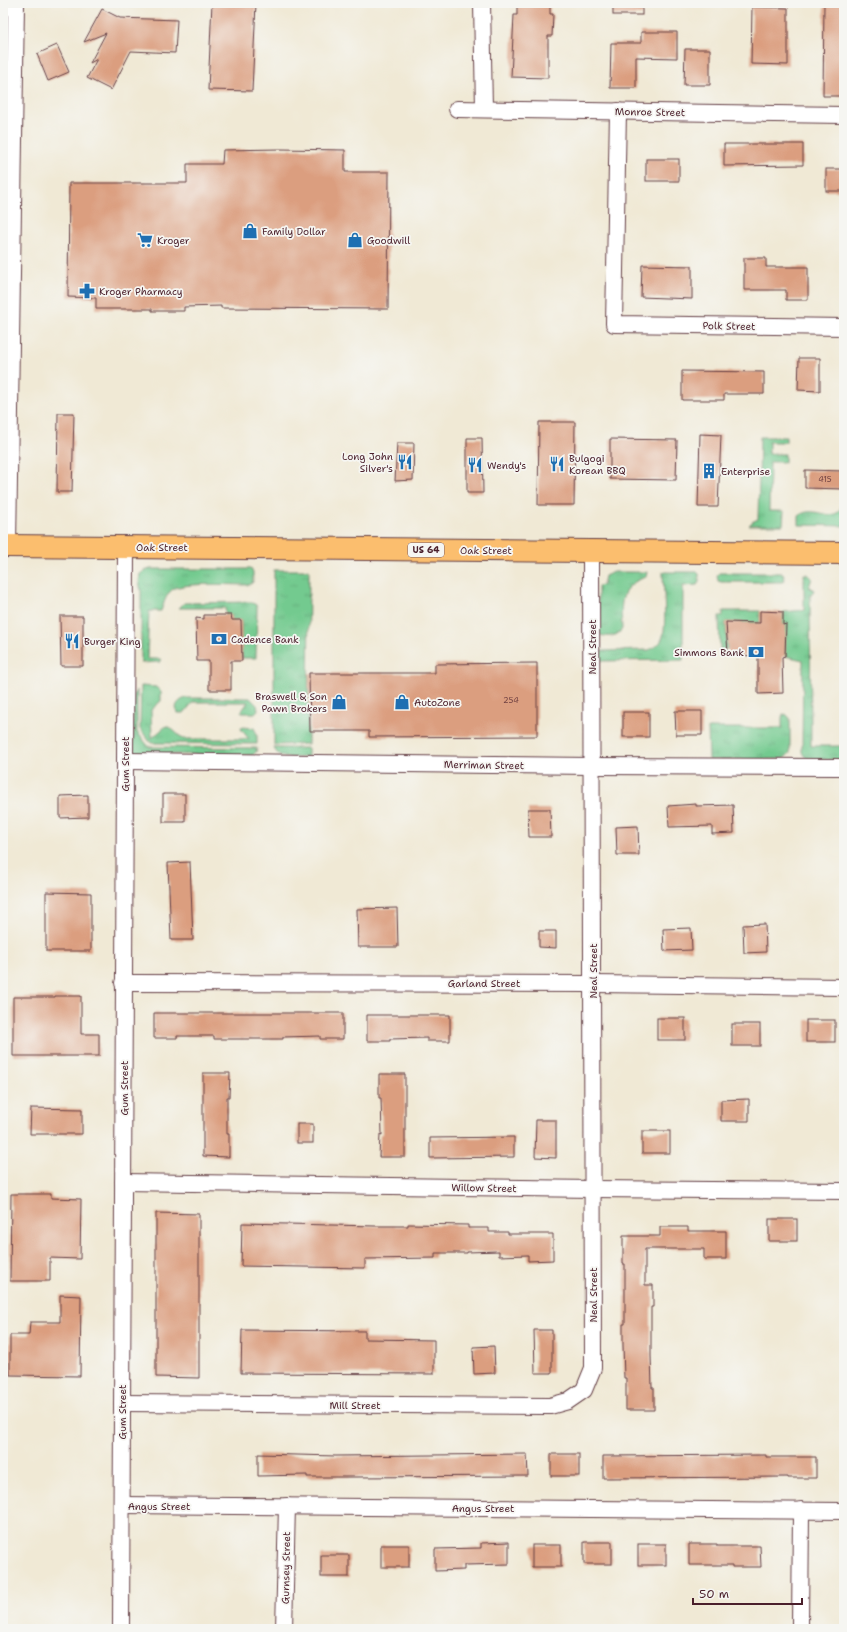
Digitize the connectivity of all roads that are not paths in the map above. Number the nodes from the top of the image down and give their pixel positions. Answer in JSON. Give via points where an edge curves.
{"nodes":[{"id":1,"x":16,"y":3,"type":"edge"},
{"id":2,"x":482,"y":3,"type":"edge"},
{"id":3,"x":457,"y":109,"type":"dead end"},
{"id":4,"x":484,"y":109,"type":"junction"},
{"id":5,"x":618,"y":111,"type":"junction"},
{"id":6,"x":844,"y":115,"type":"edge"},
{"id":7,"x":844,"y":328,"type":"edge"},
{"id":8,"x":6,"y":546,"type":"edge"},
{"id":9,"x":126,"y":547,"type":"junction"},
{"id":10,"x":591,"y":551,"type":"junction"},
{"id":11,"x":844,"y":553,"type":"edge"},
{"id":12,"x":125,"y":761,"type":"junction"},
{"id":13,"x":592,"y":766,"type":"junction"},
{"id":14,"x":844,"y":767,"type":"edge"},
{"id":15,"x":123,"y":982,"type":"junction"},
{"id":16,"x":593,"y":984,"type":"junction"},
{"id":17,"x":844,"y":987,"type":"edge"},
{"id":18,"x":123,"y":1182,"type":"junction"},
{"id":19,"x":593,"y":1189,"type":"junction"},
{"id":20,"x":844,"y":1191,"type":"edge"},
{"id":21,"x":584,"y":1390,"type":"joint"},
{"id":22,"x":122,"y":1403,"type":"junction"},
{"id":23,"x":122,"y":1505,"type":"junction"},
{"id":24,"x":287,"y":1506,"type":"junction"},
{"id":25,"x":801,"y":1510,"type":"junction"},
{"id":26,"x":844,"y":1511,"type":"edge"},
{"id":27,"x":121,"y":1629,"type":"edge"},
{"id":28,"x":284,"y":1629,"type":"edge"},
{"id":29,"x":800,"y":1629,"type":"edge"}],
"edges":[{"from":1,"to":8,"type":"street"},
{"from":2,"to":4,"type":"street"},
{"from":3,"to":4,"type":"street","name":"Monroe Street"},
{"from":4,"to":5,"type":"street","name":"Monroe Street"},
{"from":5,"to":6,"type":"street","name":"Monroe Street"},
{"from":5,"to":7,"type":"street","name":"Polk Street","via":[[614,324]]},
{"from":8,"to":9,"type":"highway","name":"Oak Street","number":"US 64"},
{"from":9,"to":10,"type":"highway","name":"Oak Street","number":"US 64"},
{"from":9,"to":12,"type":"street","name":"Gum Street"},
{"from":10,"to":11,"type":"highway","name":"Oak Street","number":"US 64"},
{"from":10,"to":13,"type":"street","name":"Neal Street"},
{"from":12,"to":13,"type":"street","name":"Merriman Street"},
{"from":12,"to":15,"type":"street","name":"Gum Street"},
{"from":13,"to":14,"type":"street","name":"Merriman Street"},
{"from":13,"to":16,"type":"street","name":"Neal Street"},
{"from":15,"to":16,"type":"street","name":"Garland Street"},
{"from":15,"to":18,"type":"street","name":"Gum Street"},
{"from":16,"to":17,"type":"street","name":"Garland Street"},
{"from":16,"to":19,"type":"street","name":"Neal Street"},
{"from":18,"to":19,"type":"street","name":"Willow Street"},
{"from":18,"to":22,"type":"street","name":"Gum Street"},
{"from":19,"to":20,"type":"street","name":"Willow Street"},
{"from":19,"to":21,"type":"street","name":"Neal Street","via":[[593,1368]]},
{"from":21,"to":22,"type":"street","name":"Mill Street","via":[[568,1401],[550,1406]]},
{"from":22,"to":23,"type":"street","name":"Gum Street"},
{"from":23,"to":24,"type":"street","name":"Angus Street"},
{"from":23,"to":27,"type":"street","name":"Gum Street"},
{"from":24,"to":25,"type":"street","name":"Angus Street"},
{"from":24,"to":28,"type":"street","name":"Gurnsey Street"},
{"from":25,"to":26,"type":"street","name":"Angus Street"},
{"from":25,"to":29,"type":"street"}]}
